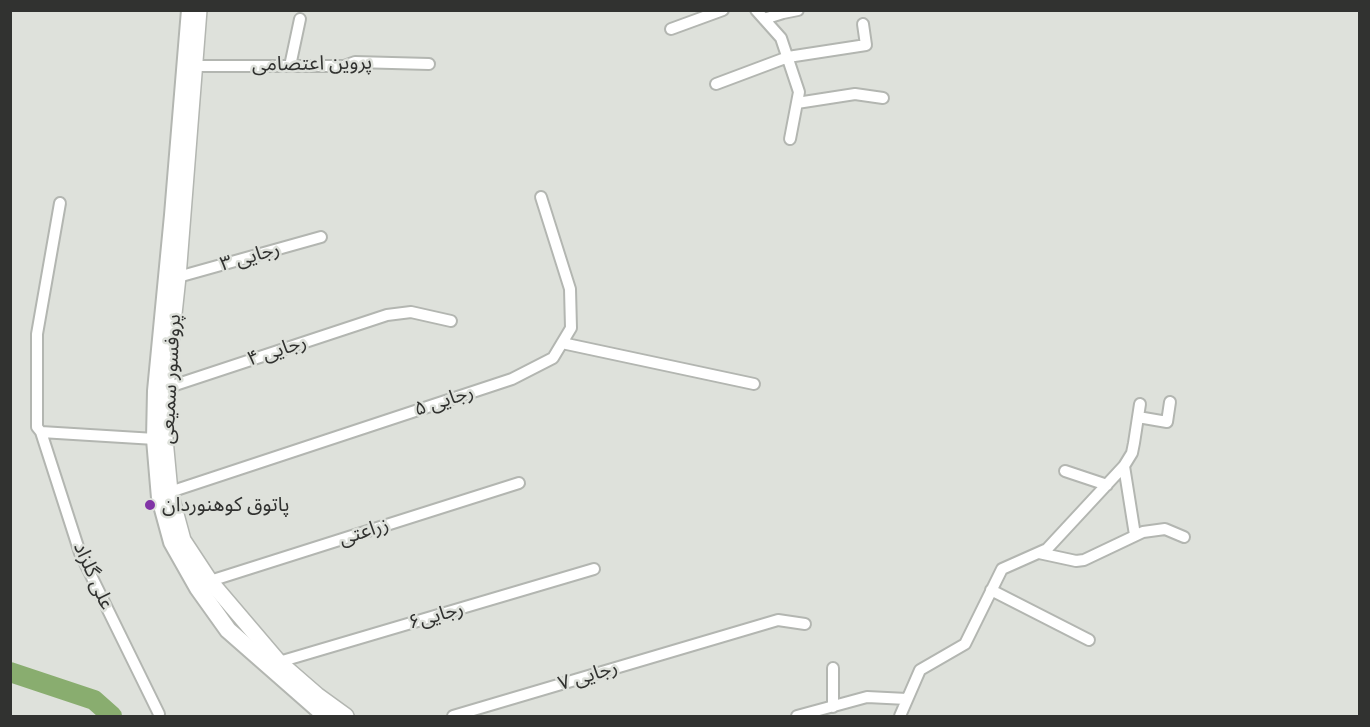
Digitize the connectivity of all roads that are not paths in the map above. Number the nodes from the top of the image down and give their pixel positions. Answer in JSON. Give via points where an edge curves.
{"nodes":[{"id":1,"x":190,"y":10,"type":"edge"},
{"id":2,"x":199,"y":10,"type":"edge"},
{"id":3,"x":723,"y":10,"type":"edge"},
{"id":4,"x":798,"y":10,"type":"edge"},
{"id":5,"x":760,"y":15,"type":"edge"},
{"id":6,"x":300,"y":19,"type":"dead end"},
{"id":7,"x":863,"y":24,"type":"dead end"},
{"id":8,"x":671,"y":29,"type":"dead end"},
{"id":9,"x":788,"y":57,"type":"junction"},
{"id":10,"x":429,"y":64,"type":"dead end"},
{"id":11,"x":194,"y":66,"type":"junction"},
{"id":12,"x":290,"y":66,"type":"junction"},
{"id":13,"x":716,"y":84,"type":"dead end"},
{"id":14,"x":882,"y":98,"type":"dead end"},
{"id":15,"x":798,"y":103,"type":"junction"},
{"id":16,"x":790,"y":139,"type":"dead end"},
{"id":17,"x":541,"y":197,"type":"dead end"},
{"id":18,"x":60,"y":203,"type":"dead end"},
{"id":19,"x":321,"y":237,"type":"dead end"},
{"id":20,"x":178,"y":277,"type":"junction"},
{"id":21,"x":451,"y":321,"type":"dead end"},
{"id":22,"x":562,"y":343,"type":"junction"},
{"id":23,"x":754,"y":384,"type":"dead end"},
{"id":24,"x":166,"y":388,"type":"junction"},
{"id":25,"x":1170,"y":402,"type":"dead end"},
{"id":26,"x":1140,"y":404,"type":"dead end"},
{"id":27,"x":1138,"y":417,"type":"junction"},
{"id":28,"x":40,"y":432,"type":"junction"},
{"id":29,"x":155,"y":439,"type":"junction"},
{"id":30,"x":1124,"y":466,"type":"junction"},
{"id":31,"x":1065,"y":471,"type":"dead end"},
{"id":32,"x":519,"y":483,"type":"dead end"},
{"id":33,"x":1107,"y":484,"type":"junction"},
{"id":34,"x":170,"y":492,"type":"junction"},
{"id":35,"x":1135,"y":535,"type":"junction"},
{"id":36,"x":1184,"y":537,"type":"dead end"},
{"id":37,"x":1039,"y":553,"type":"junction"},
{"id":38,"x":594,"y":569,"type":"dead end"},
{"id":39,"x":210,"y":581,"type":"junction"},
{"id":40,"x":992,"y":590,"type":"junction"},
{"id":41,"x":805,"y":624,"type":"dead end"},
{"id":42,"x":1089,"y":640,"type":"dead end"},
{"id":43,"x":279,"y":662,"type":"junction"},
{"id":44,"x":833,"y":668,"type":"dead end"},
{"id":45,"x":908,"y":699,"type":"junction"},
{"id":46,"x":833,"y":707,"type":"junction"},
{"id":47,"x":159,"y":714,"type":"dead end"},
{"id":48,"x":323,"y":715,"type":"edge"},
{"id":49,"x":902,"y":716,"type":"edge"},
{"id":50,"x":346,"y":717,"type":"edge"},
{"id":51,"x":453,"y":717,"type":"edge"},
{"id":52,"x":797,"y":717,"type":"edge"}],
"edges":[{"from":1,"to":29,"type":"main road","name":"پروفسور سمیعی"},
{"from":2,"to":11,"type":"main road","name":"پروفسور سمیعی"},
{"from":3,"to":8,"type":"street"},
{"from":4,"to":5,"type":"street"},
{"from":5,"to":9,"type":"street","via":[[781,38]]},
{"from":6,"to":12,"type":"street"},
{"from":7,"to":9,"type":"street","via":[[866,45]]},
{"from":9,"to":13,"type":"street"},
{"from":9,"to":15,"type":"street","via":[[799,92]]},
{"from":10,"to":12,"type":"street","name":"پروین اعتصامی","via":[[355,62],[344,66]]},
{"from":11,"to":12,"type":"street","name":"پروین اعتصامی"},
{"from":11,"to":20,"type":"main road","name":"پروفسور سمیعی"},
{"from":14,"to":15,"type":"street","via":[[855,94]]},
{"from":15,"to":16,"type":"street"},
{"from":17,"to":22,"type":"street","name":"رجایی ۵","via":[[570,289],[571,328]]},
{"from":18,"to":28,"type":"street","name":"علی گلزاد","via":[[37,334]]},
{"from":19,"to":20,"type":"street","name":"رجایی ۳"},
{"from":20,"to":24,"type":"main road","name":"پروفسور سمیعی"},
{"from":21,"to":24,"type":"street","name":"رجایی ۴","via":[[411,312],[387,315]]},
{"from":22,"to":23,"type":"street"},
{"from":22,"to":34,"type":"street","name":"رجایی ۵","via":[[553,358],[512,379]]},
{"from":24,"to":34,"type":"main road","name":"پروفسور سمیعی"},
{"from":25,"to":27,"type":"street","via":[[1167,422]]},
{"from":26,"to":27,"type":"street"},
{"from":27,"to":30,"type":"street","via":[[1132,453]]},
{"from":28,"to":29,"type":"street"},
{"from":28,"to":47,"type":"street","name":"علی گلزاد","via":[[80,553]]},
{"from":29,"to":48,"type":"main road","name":"پروفسور سمیعی","via":[[160,498],[172,542],[198,588],[228,630]]},
{"from":30,"to":33,"type":"street"},
{"from":30,"to":35,"type":"street"},
{"from":31,"to":33,"type":"street"},
{"from":32,"to":39,"type":"street","name":"زراعتی"},
{"from":33,"to":37,"type":"street"},
{"from":34,"to":39,"type":"main road","name":"پروفسور سمیعی","via":[[183,540]]},
{"from":35,"to":36,"type":"street","via":[[1165,529]]},
{"from":35,"to":37,"type":"street","via":[[1084,560]]},
{"from":37,"to":40,"type":"street","via":[[1002,569]]},
{"from":38,"to":43,"type":"street","name":"رجایی۶"},
{"from":39,"to":43,"type":"main road","name":"پروفسور سمیعی"},
{"from":40,"to":42,"type":"street"},
{"from":40,"to":45,"type":"street","via":[[965,644],[920,670]]},
{"from":41,"to":51,"type":"street","name":"رجایی ۷","via":[[778,620]]},
{"from":43,"to":50,"type":"main road","name":"پروفسور سمیعی"},
{"from":44,"to":46,"type":"street"},
{"from":45,"to":46,"type":"street","via":[[867,697]]},
{"from":45,"to":49,"type":"street"},
{"from":46,"to":52,"type":"street"}]}
